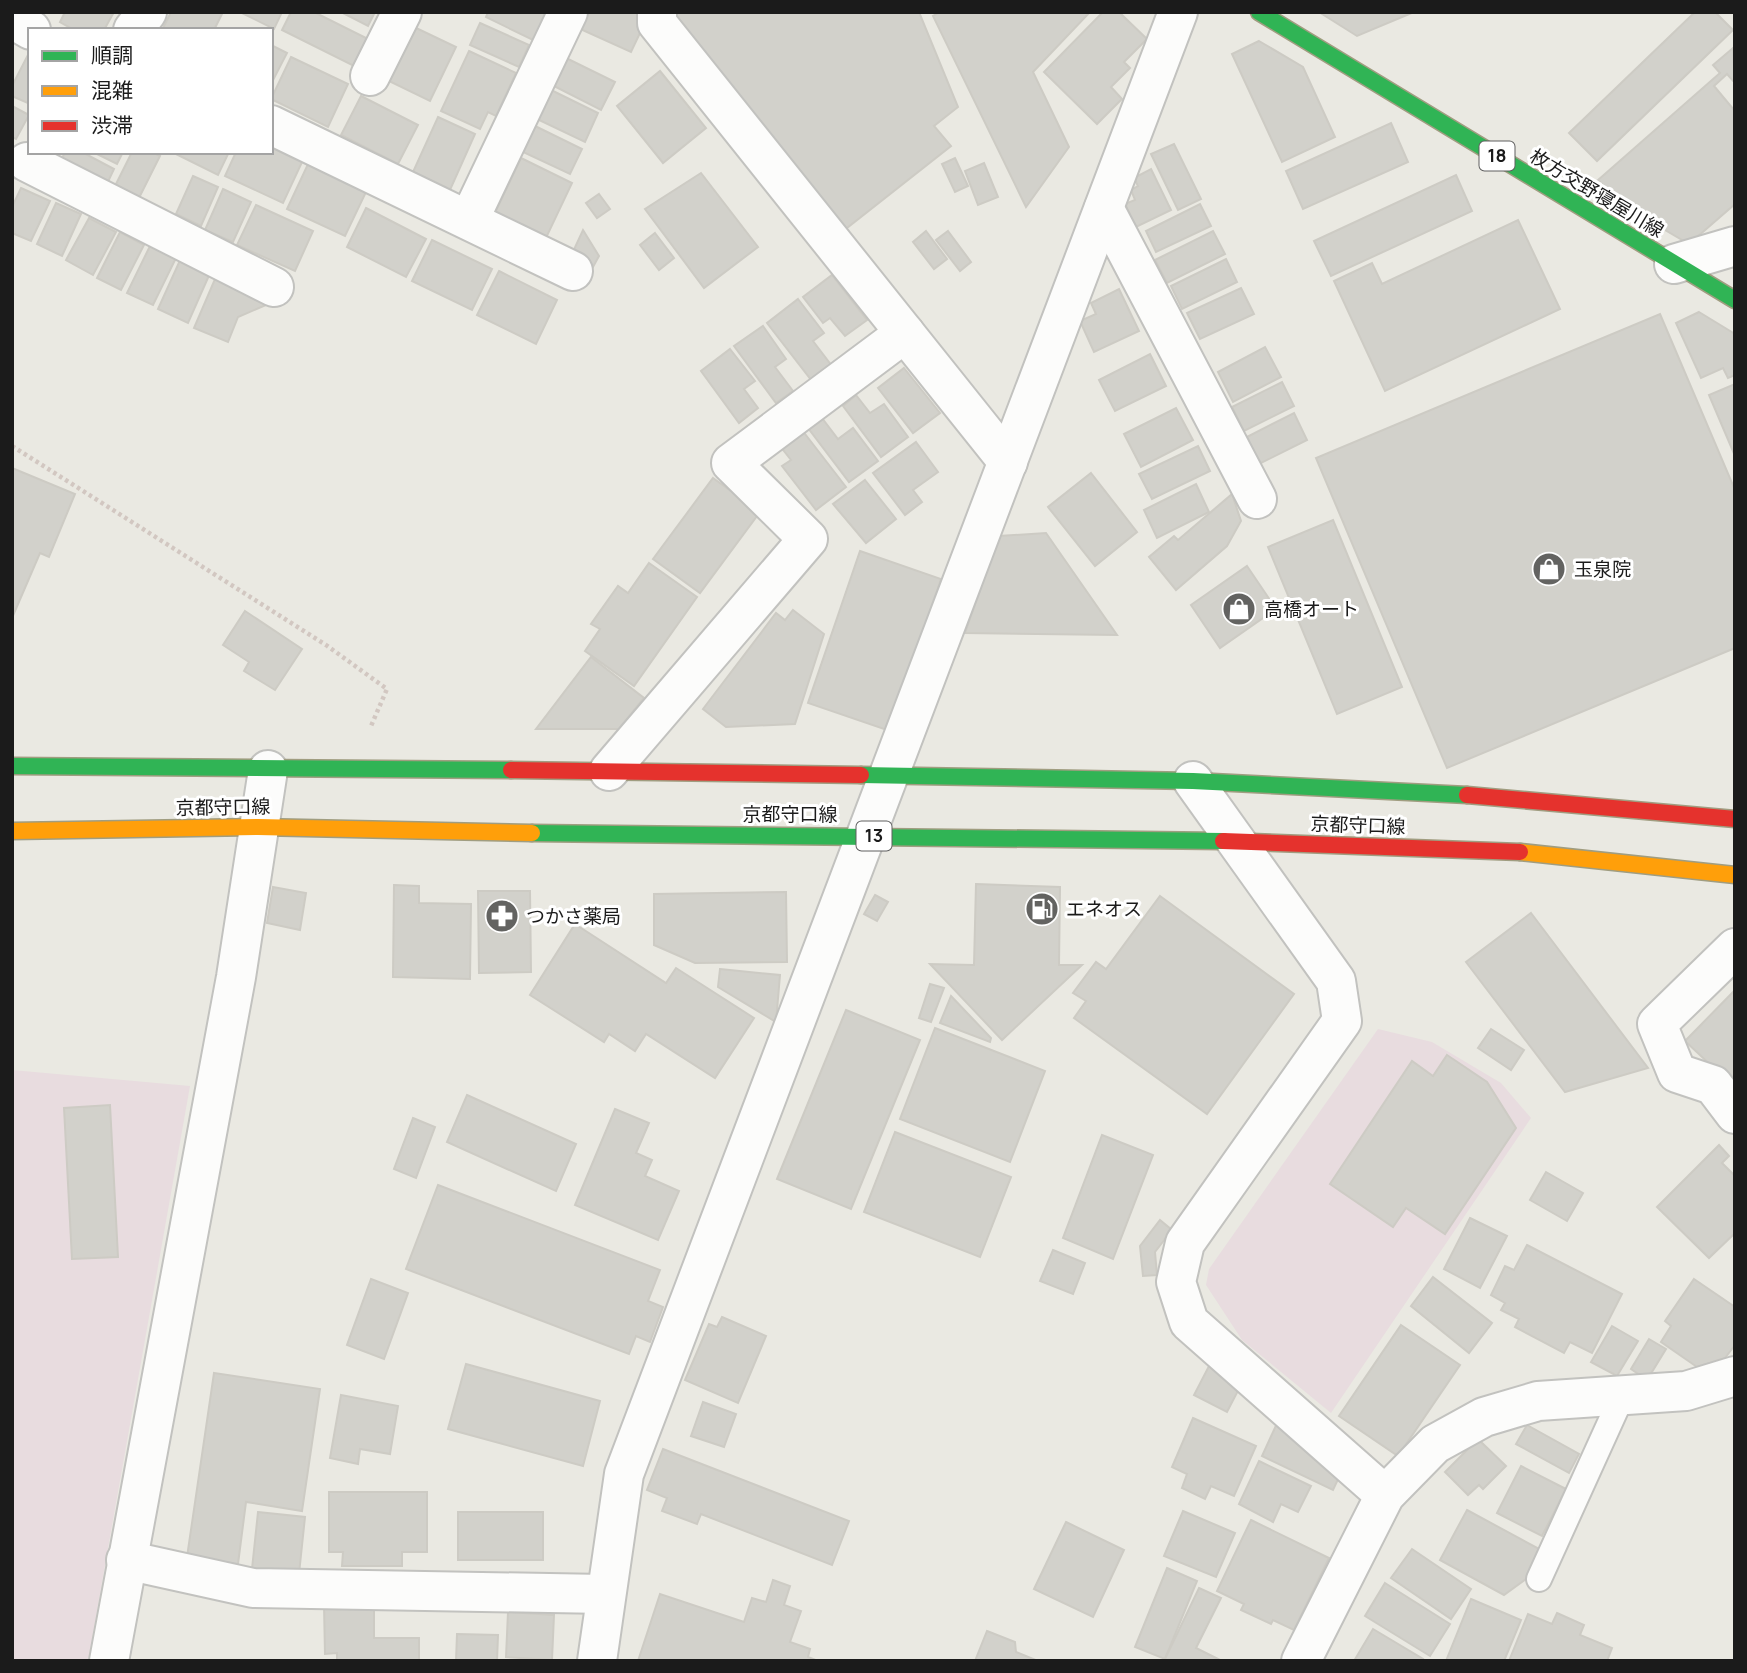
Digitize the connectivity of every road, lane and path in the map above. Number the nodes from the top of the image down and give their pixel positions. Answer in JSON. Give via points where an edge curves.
{"nodes":[{"id":1,"x":147,"y":12,"type":"edge"},
{"id":2,"x":402,"y":12,"type":"edge"},
{"id":3,"x":568,"y":12,"type":"edge"},
{"id":4,"x":657,"y":12,"type":"edge"},
{"id":5,"x":1178,"y":12,"type":"edge"},
{"id":6,"x":1259,"y":12,"type":"edge"},
{"id":7,"x":12,"y":19,"type":"edge"},
{"id":8,"x":28,"y":28,"type":"edge"},
{"id":9,"x":135,"y":28,"type":"edge"},
{"id":10,"x":370,"y":76,"type":"dead end"},
{"id":11,"x":273,"y":126,"type":"edge"},
{"id":12,"x":24,"y":158,"type":"edge"},
{"id":13,"x":1104,"y":208,"type":"junction"},
{"id":14,"x":469,"y":220,"type":"junction"},
{"id":15,"x":1735,"y":246,"type":"edge"},
{"id":16,"x":1674,"y":264,"type":"junction"},
{"id":17,"x":573,"y":271,"type":"dead end"},
{"id":18,"x":274,"y":287,"type":"dead end"},
{"id":19,"x":1735,"y":300,"type":"edge"},
{"id":20,"x":905,"y":333,"type":"junction"},
{"id":21,"x":12,"y":446,"type":"edge"},
{"id":22,"x":1008,"y":463,"type":"junction"},
{"id":23,"x":1257,"y":499,"type":"dead end"},
{"id":24,"x":12,"y":766,"type":"edge"},
{"id":25,"x":268,"y":770,"type":"junction"},
{"id":26,"x":346,"y":770,"type":"junction"},
{"id":27,"x":609,"y":771,"type":"junction"},
{"id":28,"x":890,"y":775,"type":"junction"},
{"id":29,"x":1193,"y":781,"type":"junction"},
{"id":30,"x":1735,"y":818,"type":"edge"},
{"id":31,"x":258,"y":827,"type":"junction"},
{"id":32,"x":12,"y":831,"type":"edge"},
{"id":33,"x":867,"y":836,"type":"junction"},
{"id":34,"x":1236,"y":841,"type":"junction"},
{"id":35,"x":1735,"y":875,"type":"edge"},
{"id":36,"x":1735,"y":948,"type":"edge"},
{"id":37,"x":1735,"y":1114,"type":"edge"},
{"id":38,"x":1735,"y":1376,"type":"edge"},
{"id":39,"x":1623,"y":1394,"type":"junction"},
{"id":40,"x":1385,"y":1495,"type":"junction"},
{"id":41,"x":126,"y":1560,"type":"junction"},
{"id":42,"x":1539,"y":1579,"type":"dead end"},
{"id":43,"x":605,"y":1594,"type":"junction"},
{"id":44,"x":109,"y":1661,"type":"edge"},
{"id":45,"x":597,"y":1661,"type":"edge"},
{"id":46,"x":1301,"y":1661,"type":"edge"}],
"edges":[{"from":1,"to":9,"type":"street"},
{"from":2,"to":10,"type":"street"},
{"from":3,"to":14,"type":"street"},
{"from":4,"to":20,"type":"street","via":[[657,23]]},
{"from":5,"to":13,"type":"street"},
{"from":6,"to":16,"type":"main road","name":"枚方交野寝屋川線","number":"18"},
{"from":7,"to":8,"type":"street"},
{"from":11,"to":14,"type":"street"},
{"from":12,"to":18,"type":"street"},
{"from":13,"to":22,"type":"street"},
{"from":13,"to":23,"type":"street"},
{"from":14,"to":17,"type":"street"},
{"from":15,"to":16,"type":"street"},
{"from":16,"to":19,"type":"main road","name":"枚方交野寝屋川線","number":"18"},
{"from":20,"to":22,"type":"street"},
{"from":20,"to":27,"type":"street","via":[[731,463],[808,539]]},
{"from":21,"to":26,"type":"path","via":[[326,645],[387,689]]},
{"from":22,"to":28,"type":"street"},
{"from":24,"to":25,"type":"main road","name":"京都守口線"},
{"from":25,"to":26,"type":"main road","name":"京都守口線"},
{"from":25,"to":31,"type":"street"},
{"from":26,"to":27,"type":"main road","name":"京都守口線"},
{"from":27,"to":28,"type":"main road","name":"京都守口線"},
{"from":28,"to":29,"type":"main road","name":"京都守口線"},
{"from":28,"to":33,"type":"street"},
{"from":29,"to":30,"type":"main road","name":"京都守口線","via":[[1516,797]]},
{"from":29,"to":34,"type":"street"},
{"from":31,"to":32,"type":"main road","name":"京都守口線","number":"13"},
{"from":31,"to":33,"type":"main road","name":"京都守口線","number":"13"},
{"from":31,"to":41,"type":"street","via":[[236,977]]},
{"from":33,"to":34,"type":"main road","name":"京都守口線","number":"13"},
{"from":33,"to":43,"type":"street","via":[[624,1474]]},
{"from":34,"to":35,"type":"main road","name":"京都守口線","number":"13","via":[[1527,852]]},
{"from":34,"to":40,"type":"street","via":[[1336,981],[1342,1021],[1185,1243],[1176,1282],[1189,1322]]},
{"from":36,"to":37,"type":"street","via":[[1657,1024],[1677,1073],[1713,1085]]},
{"from":38,"to":39,"type":"street","via":[[1686,1391]]},
{"from":39,"to":40,"type":"street","via":[[1538,1401],[1485,1417],[1435,1444]]},
{"from":39,"to":42,"type":"lane"},
{"from":40,"to":46,"type":"street"},
{"from":41,"to":43,"type":"street","via":[[253,1588]]},
{"from":41,"to":44,"type":"street"},
{"from":43,"to":45,"type":"street"}]}
